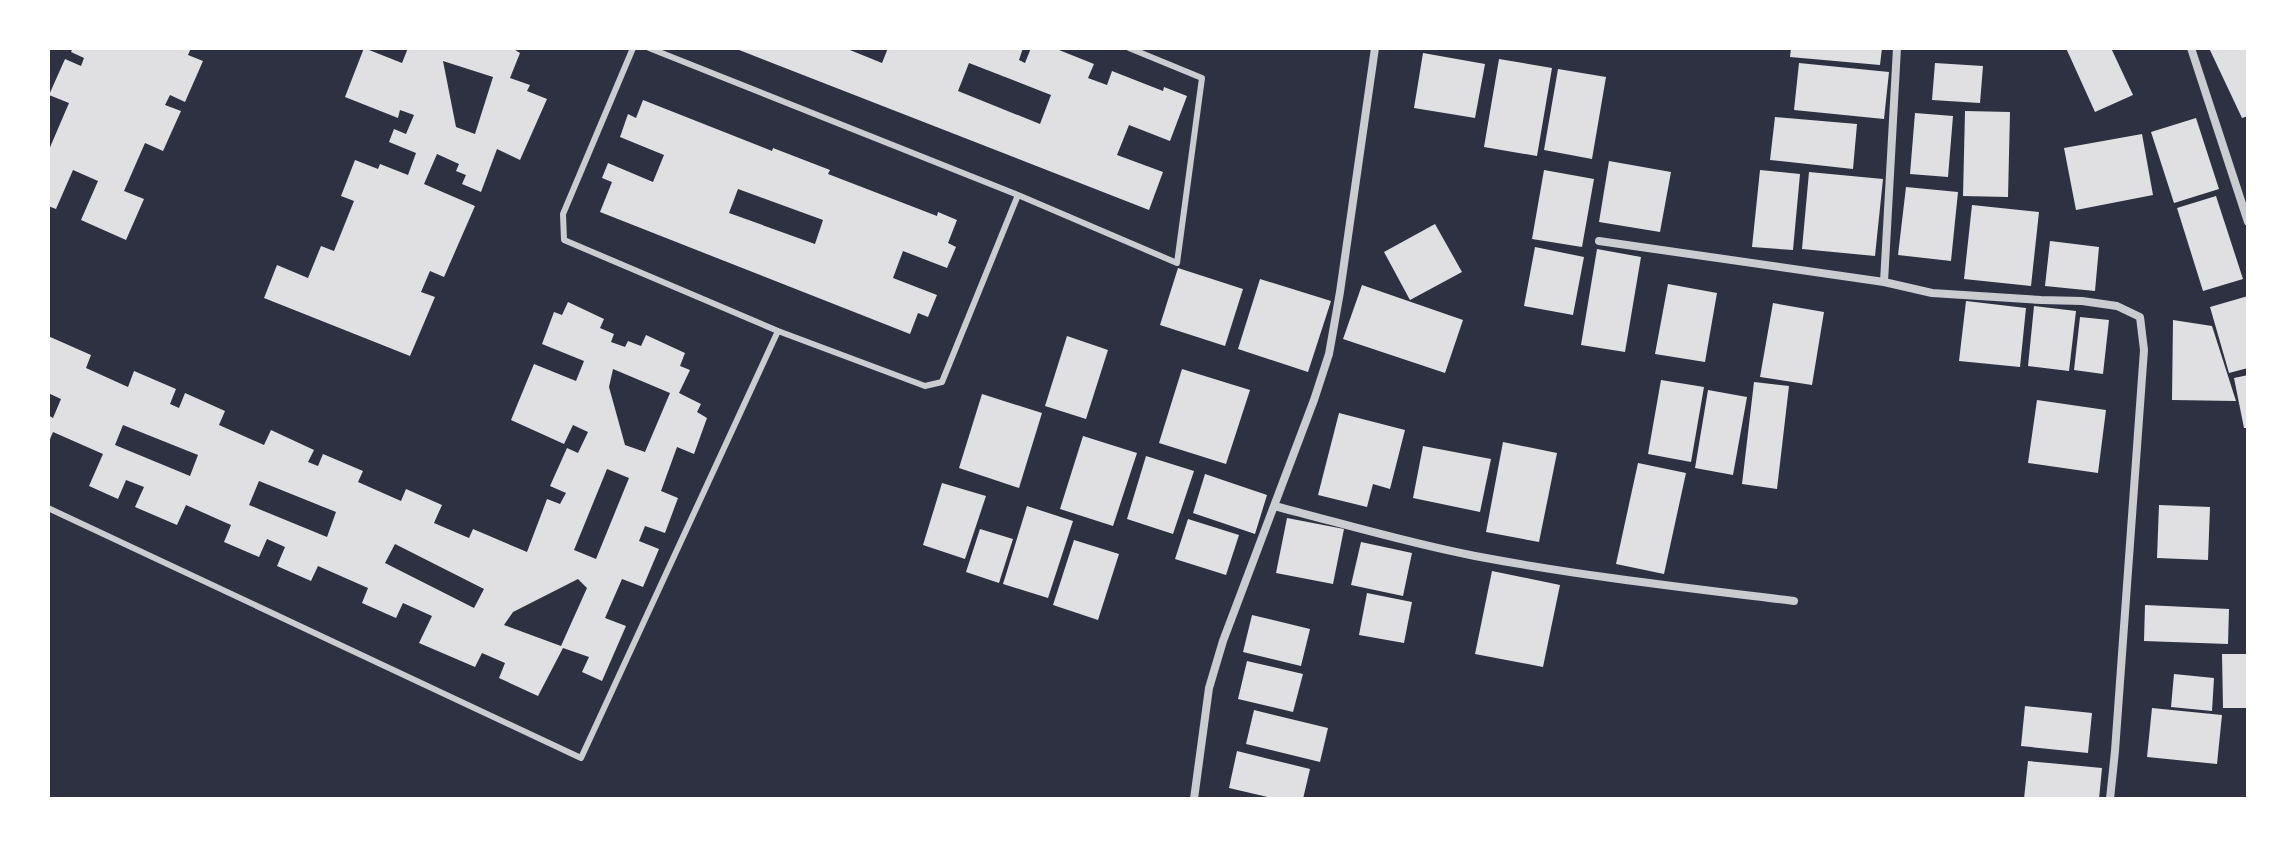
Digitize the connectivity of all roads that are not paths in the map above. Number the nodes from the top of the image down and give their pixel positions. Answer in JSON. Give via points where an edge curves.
{"nodes":[{"id":1,"x":633,"y":48,"type":"edge"},
{"id":2,"x":649,"y":48,"type":"edge"},
{"id":3,"x":1129,"y":48,"type":"edge"},
{"id":4,"x":1375,"y":48,"type":"edge"},
{"id":5,"x":1897,"y":48,"type":"edge"},
{"id":6,"x":2191,"y":48,"type":"edge"},
{"id":7,"x":1018,"y":195,"type":"junction"},
{"id":8,"x":2248,"y":222,"type":"edge"},
{"id":9,"x":1599,"y":241,"type":"dead end"},
{"id":10,"x":1884,"y":282,"type":"junction"},
{"id":11,"x":778,"y":331,"type":"junction"},
{"id":12,"x":1274,"y":506,"type":"junction"},
{"id":13,"x":48,"y":508,"type":"edge"},
{"id":14,"x":1794,"y":601,"type":"dead end"},
{"id":15,"x":1194,"y":799,"type":"edge"},
{"id":16,"x":2110,"y":799,"type":"edge"}],
"edges":[{"from":1,"to":11,"type":"lane","via":[[563,214],[564,240]]},
{"from":2,"to":7,"type":"lane"},
{"from":3,"to":7,"type":"lane","via":[[1202,78],[1177,263]]},
{"from":4,"to":12,"type":"street","via":[[1329,354]]},
{"from":5,"to":10,"type":"street"},
{"from":6,"to":8,"type":"street"},
{"from":7,"to":11,"type":"lane","via":[[942,382],[925,386]]},
{"from":9,"to":10,"type":"street"},
{"from":10,"to":16,"type":"street","via":[[1932,293],[2082,301],[2117,306],[2140,317],[2144,350]]},
{"from":11,"to":13,"type":"lane","via":[[581,758]]},
{"from":12,"to":14,"type":"street","via":[[1477,556]]},
{"from":12,"to":15,"type":"street","via":[[1209,688]]}]}
